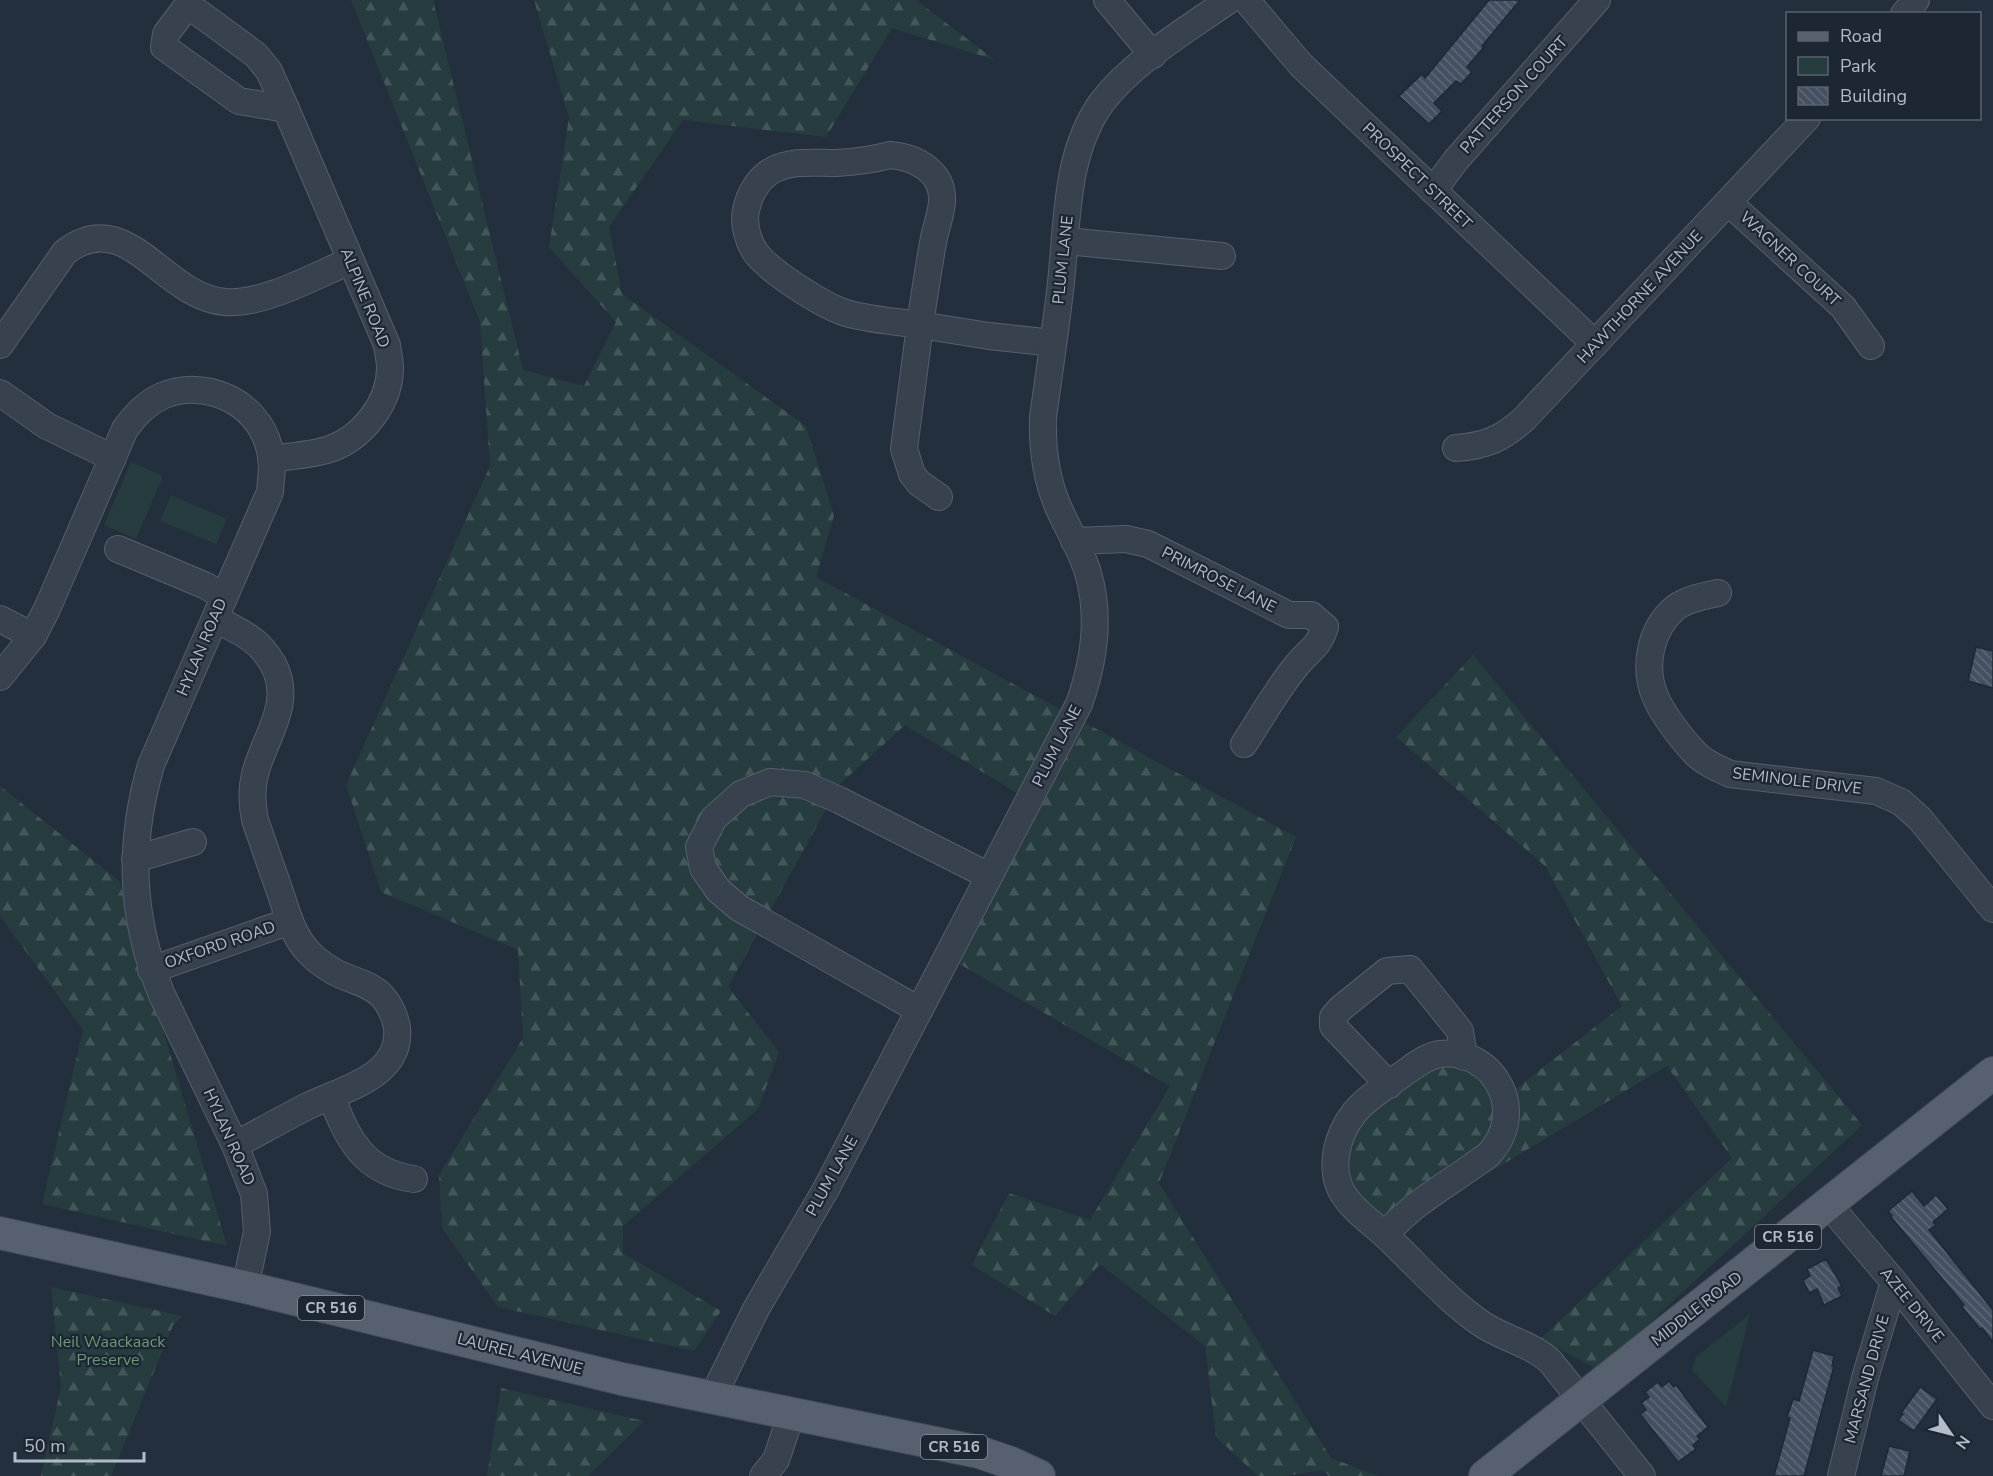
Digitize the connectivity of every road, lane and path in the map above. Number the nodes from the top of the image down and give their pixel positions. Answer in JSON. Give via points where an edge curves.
{"nodes":[{"id":1,"x":1107,"y":0,"type":"edge"},
{"id":2,"x":1229,"y":0,"type":"edge"},
{"id":3,"x":1246,"y":0,"type":"edge"},
{"id":4,"x":1597,"y":0,"type":"edge"},
{"id":5,"x":1916,"y":0,"type":"edge"},
{"id":6,"x":1906,"y":12,"type":"edge"},
{"id":7,"x":1153,"y":55,"type":"junction"},
{"id":8,"x":286,"y":109,"type":"junction"},
{"id":9,"x":1805,"y":120,"type":"edge"},
{"id":10,"x":1432,"y":191,"type":"junction"},
{"id":11,"x":1729,"y":203,"type":"junction"},
{"id":12,"x":1066,"y":241,"type":"junction"},
{"id":13,"x":1222,"y":256,"type":"dead end"},
{"id":14,"x":350,"y":261,"type":"junction"},
{"id":15,"x":920,"y":325,"type":"junction"},
{"id":16,"x":1053,"y":343,"type":"junction"},
{"id":17,"x":1595,"y":344,"type":"junction"},
{"id":18,"x":0,"y":345,"type":"edge"},
{"id":19,"x":1871,"y":346,"type":"dead end"},
{"id":20,"x":0,"y":393,"type":"edge"},
{"id":21,"x":1456,"y":448,"type":"dead end"},
{"id":22,"x":113,"y":458,"type":"junction"},
{"id":23,"x":271,"y":459,"type":"junction"},
{"id":24,"x":939,"y":497,"type":"dead end"},
{"id":25,"x":1074,"y":541,"type":"junction"},
{"id":26,"x":118,"y":549,"type":"dead end"},
{"id":27,"x":1718,"y":593,"type":"dead end"},
{"id":28,"x":224,"y":596,"type":"junction"},
{"id":29,"x":0,"y":619,"type":"edge"},
{"id":30,"x":215,"y":620,"type":"junction"},
{"id":31,"x":33,"y":636,"type":"junction"},
{"id":32,"x":0,"y":677,"type":"edge"},
{"id":33,"x":1244,"y":744,"type":"dead end"},
{"id":34,"x":193,"y":842,"type":"dead end"},
{"id":35,"x":135,"y":859,"type":"junction"},
{"id":36,"x":989,"y":876,"type":"junction"},
{"id":37,"x":1993,"y":909,"type":"edge"},
{"id":38,"x":290,"y":921,"type":"junction"},
{"id":39,"x":151,"y":970,"type":"junction"},
{"id":40,"x":919,"y":1010,"type":"junction"},
{"id":41,"x":1464,"y":1057,"type":"junction"},
{"id":42,"x":1993,"y":1073,"type":"edge"},
{"id":43,"x":1389,"y":1085,"type":"junction"},
{"id":44,"x":331,"y":1096,"type":"junction"},
{"id":45,"x":235,"y":1144,"type":"junction"},
{"id":46,"x":414,"y":1179,"type":"dead end"},
{"id":47,"x":1829,"y":1205,"type":"junction"},
{"id":48,"x":0,"y":1233,"type":"edge"},
{"id":49,"x":1384,"y":1234,"type":"junction"},
{"id":50,"x":1894,"y":1282,"type":"junction"},
{"id":51,"x":245,"y":1287,"type":"junction"},
{"id":52,"x":712,"y":1398,"type":"junction"},
{"id":53,"x":1581,"y":1399,"type":"junction"},
{"id":54,"x":1993,"y":1406,"type":"edge"},
{"id":55,"x":791,"y":1415,"type":"junction"},
{"id":56,"x":763,"y":1476,"type":"edge"},
{"id":57,"x":1039,"y":1476,"type":"edge"},
{"id":58,"x":1485,"y":1476,"type":"edge"},
{"id":59,"x":1642,"y":1476,"type":"edge"},
{"id":60,"x":1841,"y":1476,"type":"edge"}],
"edges":[{"from":1,"to":7,"type":"street"},
{"from":2,"to":7,"type":"street","name":"PLUM LANE"},
{"from":3,"to":10,"type":"street","name":"PROSPECT STREET","via":[[1301,65]]},
{"from":4,"to":10,"type":"street","name":"PATTERSON COURT"},
{"from":5,"to":6,"type":"street"},
{"from":7,"to":12,"type":"street","name":"PLUM LANE","via":[[1110,92],[1086,130],[1072,177]]},
{"from":8,"to":8,"type":"street","name":"ALPINE ROAD","via":[[239,101],[164,47],[166,34],[184,10],[199,13],[256,55],[269,71]]},
{"from":8,"to":14,"type":"street","name":"ALPINE ROAD"},
{"from":9,"to":11,"type":"street","name":"HAWTHORNE AVENUE"},
{"from":10,"to":17,"type":"street","name":"PROSPECT STREET"},
{"from":11,"to":17,"type":"street","name":"HAWTHORNE AVENUE"},
{"from":11,"to":19,"type":"street","name":"WAGNER COURT","via":[[1843,307]]},
{"from":12,"to":13,"type":"street"},
{"from":12,"to":16,"type":"street","name":"PLUM LANE"},
{"from":14,"to":18,"type":"street","via":[[261,298],[227,302],[187,290],[115,239],[88,239],[65,252]]},
{"from":14,"to":23,"type":"street","name":"ALPINE ROAD","via":[[387,345],[390,370],[385,394],[368,423],[342,444]]},
{"from":15,"to":15,"type":"street","via":[[942,201],[928,169],[916,160],[890,155],[875,160],[789,163],[772,170],[756,185],[749,198],[745,222],[755,252],[766,264],[842,311]]},
{"from":15,"to":16,"type":"street"},
{"from":15,"to":24,"type":"street","via":[[904,449],[912,474]]},
{"from":16,"to":25,"type":"street","name":"PLUM LANE","via":[[1042,417],[1044,453],[1053,494]]},
{"from":17,"to":21,"type":"street","name":"HAWTHORNE AVENUE","via":[[1510,431],[1478,447]]},
{"from":20,"to":22,"type":"street","via":[[55,431]]},
{"from":22,"to":23,"type":"street","name":"HYLAN ROAD","via":[[125,429],[140,410],[163,396],[189,390],[230,398],[247,411],[265,436]]},
{"from":22,"to":31,"type":"street","name":"HYLAN ROAD"},
{"from":23,"to":28,"type":"street","name":"HYLAN ROAD","via":[[270,492]]},
{"from":25,"to":33,"type":"street","name":"PRIMROSE LANE","via":[[1126,539],[1148,544],[1288,615],[1311,615],[1325,627],[1321,639],[1298,664]]},
{"from":25,"to":36,"type":"street","name":"PLUM LANE","via":[[1091,587],[1095,620],[1092,662],[1079,704]]},
{"from":26,"to":28,"type":"street"},
{"from":27,"to":37,"type":"street","name":"SEMINOLE DRIVE","via":[[1676,607],[1663,622],[1651,648],[1650,681],[1655,697],[1698,756],[1730,774],[1876,791],[1901,802],[1920,819]]},
{"from":28,"to":30,"type":"street","name":"HYLAN ROAD"},
{"from":29,"to":31,"type":"street"},
{"from":30,"to":35,"type":"street","name":"HYLAN ROAD","via":[[151,765]]},
{"from":30,"to":38,"type":"street","via":[[257,643],[277,672],[281,706],[255,775],[252,805]]},
{"from":31,"to":32,"type":"street","name":"HYLAN ROAD"},
{"from":34,"to":35,"type":"street"},
{"from":35,"to":39,"type":"street","name":"HYLAN ROAD","via":[[140,926]]},
{"from":36,"to":40,"type":"street","name":"PLUM LANE"},
{"from":36,"to":40,"type":"street","via":[[805,785],[770,782],[741,794],[714,818],[699,847],[703,868],[718,890],[739,908]]},
{"from":38,"to":39,"type":"street","name":"OXFORD ROAD"},
{"from":38,"to":44,"type":"street","via":[[304,947],[319,962],[380,994],[396,1020],[396,1047],[389,1061],[379,1072]]},
{"from":39,"to":45,"type":"street","name":"HYLAN ROAD"},
{"from":40,"to":52,"type":"street","name":"PLUM LANE","via":[[826,1189],[756,1309]]},
{"from":41,"to":43,"type":"street","via":[[1437,1054]]},
{"from":41,"to":43,"type":"street","via":[[1460,1031],[1410,969],[1387,971],[1340,1009],[1333,1026]]},
{"from":41,"to":49,"type":"street","via":[[1488,1069],[1501,1087],[1507,1113],[1505,1127],[1489,1154],[1418,1204]]},
{"from":42,"to":47,"type":"main road","name":"MIDDLE ROAD","number":"CR 516"},
{"from":43,"to":49,"type":"street","via":[[1354,1113],[1336,1150],[1335,1166],[1342,1193],[1355,1210]]},
{"from":44,"to":45,"type":"street"},
{"from":44,"to":46,"type":"street","via":[[345,1131],[361,1154],[388,1172]]},
{"from":45,"to":51,"type":"street","name":"HYLAN ROAD","via":[[252,1187],[258,1220]]},
{"from":47,"to":50,"type":"street","name":"AZEE DRIVE"},
{"from":47,"to":53,"type":"main road","name":"MIDDLE ROAD","number":"CR 516"},
{"from":48,"to":51,"type":"main road","name":"LAUREL AVENUE","number":"CR 516"},
{"from":49,"to":53,"type":"street","via":[[1479,1323],[1540,1353]]},
{"from":50,"to":54,"type":"street","name":"AZEE DRIVE"},
{"from":50,"to":60,"type":"street","name":"MARSAND DRIVE"},
{"from":51,"to":52,"type":"main road","name":"LAUREL AVENUE","number":"CR 516"},
{"from":52,"to":55,"type":"main road","name":"LAUREL AVENUE","number":"CR 516"},
{"from":53,"to":58,"type":"main road","name":"MIDDLE ROAD","number":"CR 516"},
{"from":53,"to":59,"type":"street"},
{"from":55,"to":56,"type":"street","via":[[776,1460]]},
{"from":55,"to":57,"type":"main road","name":"LAUREL AVENUE","number":"CR 516","via":[[979,1452]]}]}
